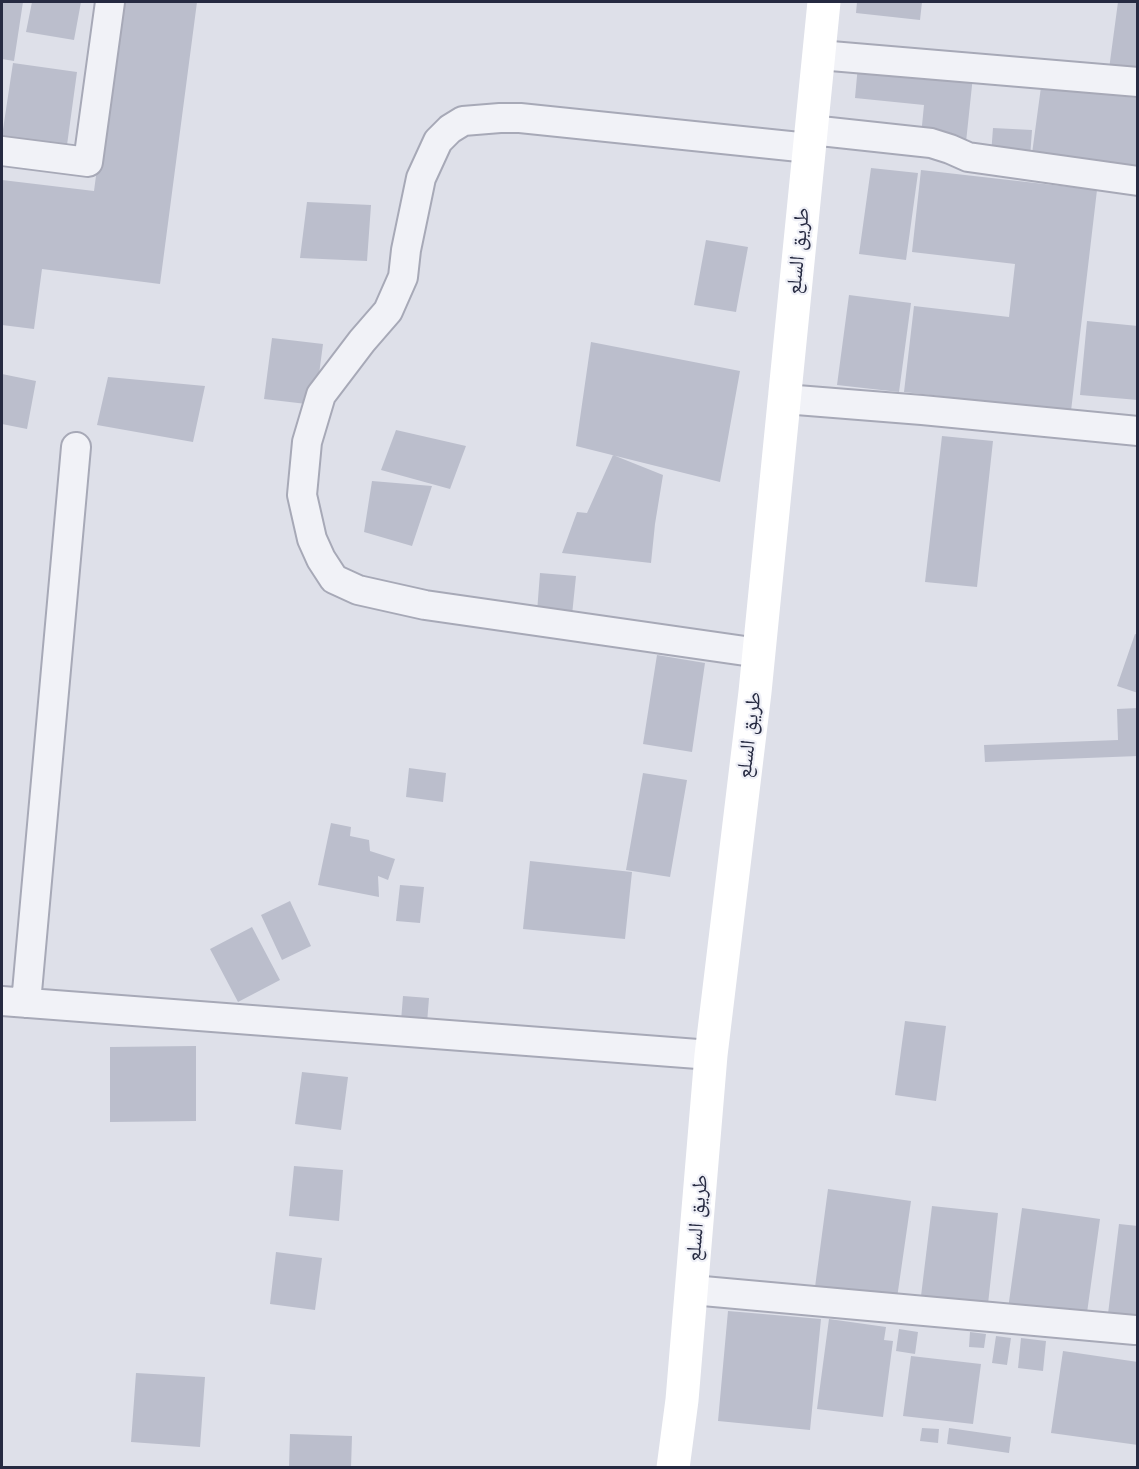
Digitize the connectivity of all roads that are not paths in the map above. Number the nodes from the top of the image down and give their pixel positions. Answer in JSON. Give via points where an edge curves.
{"nodes":[{"id":1,"x":110,"y":2,"type":"edge"},
{"id":2,"x":824,"y":2,"type":"edge"},
{"id":3,"x":819,"y":55,"type":"junction"},
{"id":4,"x":1137,"y":82,"type":"edge"},
{"id":5,"x":810,"y":139,"type":"junction"},
{"id":6,"x":2,"y":152,"type":"edge"},
{"id":7,"x":1137,"y":180,"type":"edge"},
{"id":8,"x":784,"y":399,"type":"junction"},
{"id":9,"x":1137,"y":431,"type":"edge"},
{"id":10,"x":76,"y":447,"type":"dead end"},
{"id":11,"x":759,"y":653,"type":"junction"},
{"id":12,"x":14,"y":1002,"type":"edge"},
{"id":13,"x":711,"y":1055,"type":"junction"},
{"id":14,"x":692,"y":1290,"type":"junction"},
{"id":15,"x":1135,"y":1330,"type":"dead end"},
{"id":16,"x":673,"y":1467,"type":"edge"}],
"edges":[{"from":1,"to":6,"type":"street","via":[[88,162]]},
{"from":2,"to":3,"type":"street","name":"طريق السلع"},
{"from":3,"to":4,"type":"street"},
{"from":3,"to":5,"type":"street","name":"طريق السلع"},
{"from":5,"to":7,"type":"street","via":[[931,142],[968,157]]},
{"from":5,"to":8,"type":"street","name":"طريق السلع"},
{"from":5,"to":11,"type":"street","via":[[520,118],[463,121],[438,141],[421,178],[403,277],[388,311],[321,395],[307,442],[302,495],[312,539],[334,579],[358,590],[425,605]]},
{"from":8,"to":9,"type":"street"},
{"from":8,"to":11,"type":"street","name":"طريق السلع"},
{"from":10,"to":12,"type":"street"},
{"from":11,"to":13,"type":"street","name":"طريق السلع"},
{"from":12,"to":13,"type":"street"},
{"from":13,"to":14,"type":"street","name":"طريق السلع"},
{"from":14,"to":15,"type":"street"},
{"from":14,"to":16,"type":"street","name":"طريق السلع"}]}
